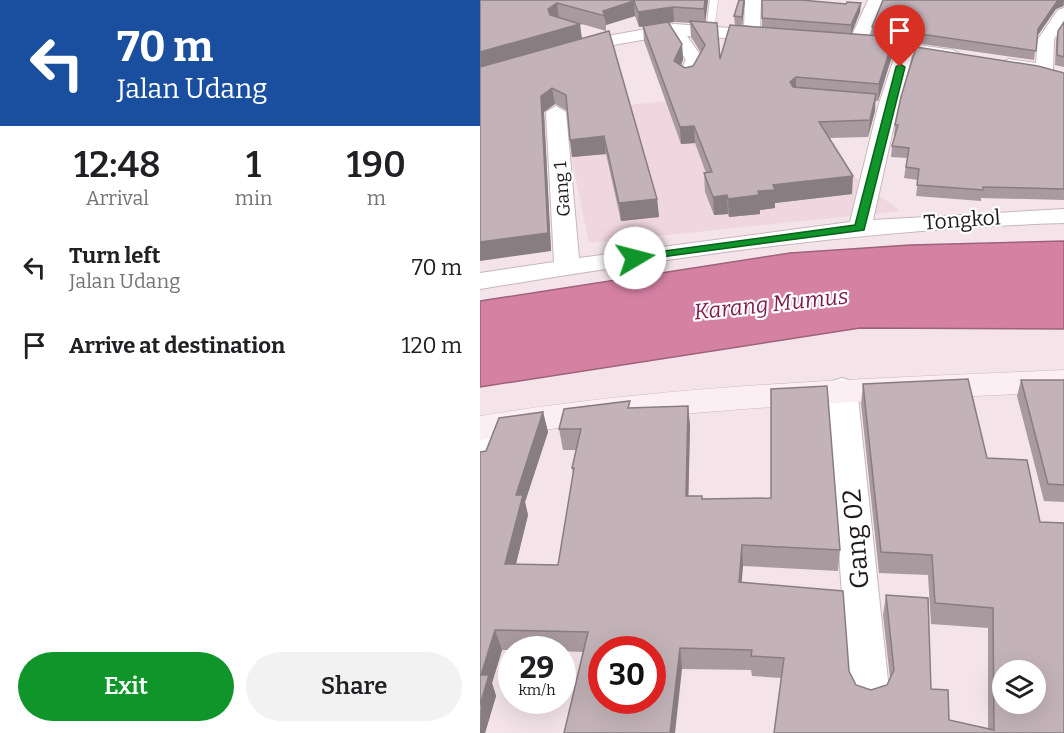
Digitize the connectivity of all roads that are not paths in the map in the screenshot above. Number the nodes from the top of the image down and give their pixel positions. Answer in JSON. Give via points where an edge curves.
{"nodes":[{"id":1,"x":714,"y":0,"type":"edge"},
{"id":2,"x":753,"y":0,"type":"edge"},
{"id":3,"x":876,"y":0,"type":"edge"},
{"id":4,"x":1064,"y":13,"type":"edge"},
{"id":5,"x":674,"y":29,"type":"junction"},
{"id":6,"x":711,"y":30,"type":"junction"},
{"id":7,"x":579,"y":31,"type":"edge"},
{"id":8,"x":752,"y":34,"type":"junction"},
{"id":9,"x":787,"y":37,"type":"edge"},
{"id":10,"x":608,"y":39,"type":"junction"},
{"id":11,"x":834,"y":40,"type":"edge"},
{"id":12,"x":858,"y":42,"type":"junction"},
{"id":13,"x":906,"y":47,"type":"junction"},
{"id":14,"x":557,"y":52,"type":"edge"},
{"id":15,"x":973,"y":58,"type":"edge"},
{"id":16,"x":993,"y":62,"type":"edge"},
{"id":17,"x":1044,"y":70,"type":"junction"},
{"id":18,"x":1064,"y":76,"type":"edge"},
{"id":19,"x":686,"y":77,"type":"edge"},
{"id":20,"x":556,"y":112,"type":"dead end"},
{"id":21,"x":1064,"y":216,"type":"edge"},
{"id":22,"x":860,"y":228,"type":"junction"},
{"id":23,"x":567,"y":267,"type":"junction"},
{"id":24,"x":480,"y":282,"type":"edge"},
{"id":25,"x":1064,"y":381,"type":"edge"},
{"id":26,"x":842,"y":388,"type":"junction"},
{"id":27,"x":485,"y":427,"type":"edge"},
{"id":28,"x":480,"y":461,"type":"edge"},
{"id":29,"x":869,"y":690,"type":"edge"}],
"edges":[{"from":1,"to":6,"type":"lane"},
{"from":2,"to":8,"type":"street"},
{"from":3,"to":12,"type":"street"},
{"from":4,"to":17,"type":"street","via":[[1046,39]]},
{"from":5,"to":6,"type":"street"},
{"from":5,"to":10,"type":"street"},
{"from":5,"to":19,"type":"street","via":[[695,60]]},
{"from":6,"to":8,"type":"street"},
{"from":7,"to":10,"type":"street"},
{"from":8,"to":9,"type":"street"},
{"from":10,"to":14,"type":"street"},
{"from":11,"to":12,"type":"street"},
{"from":12,"to":13,"type":"street"},
{"from":13,"to":15,"type":"street"},
{"from":13,"to":22,"type":"street","via":[[883,106]]},
{"from":16,"to":17,"type":"street"},
{"from":17,"to":18,"type":"main road"},
{"from":20,"to":23,"type":"street","name":"Gang 1"},
{"from":21,"to":22,"type":"street","name":"Tongkol"},
{"from":22,"to":23,"type":"street","name":"Tongkol"},
{"from":23,"to":24,"type":"street","name":"Tongkol"},
{"from":25,"to":26,"type":"main road"},
{"from":26,"to":27,"type":"main road","via":[[639,405]]},
{"from":26,"to":29,"type":"street","name":"Gang 02"},
{"from":27,"to":28,"type":"street"}]}
